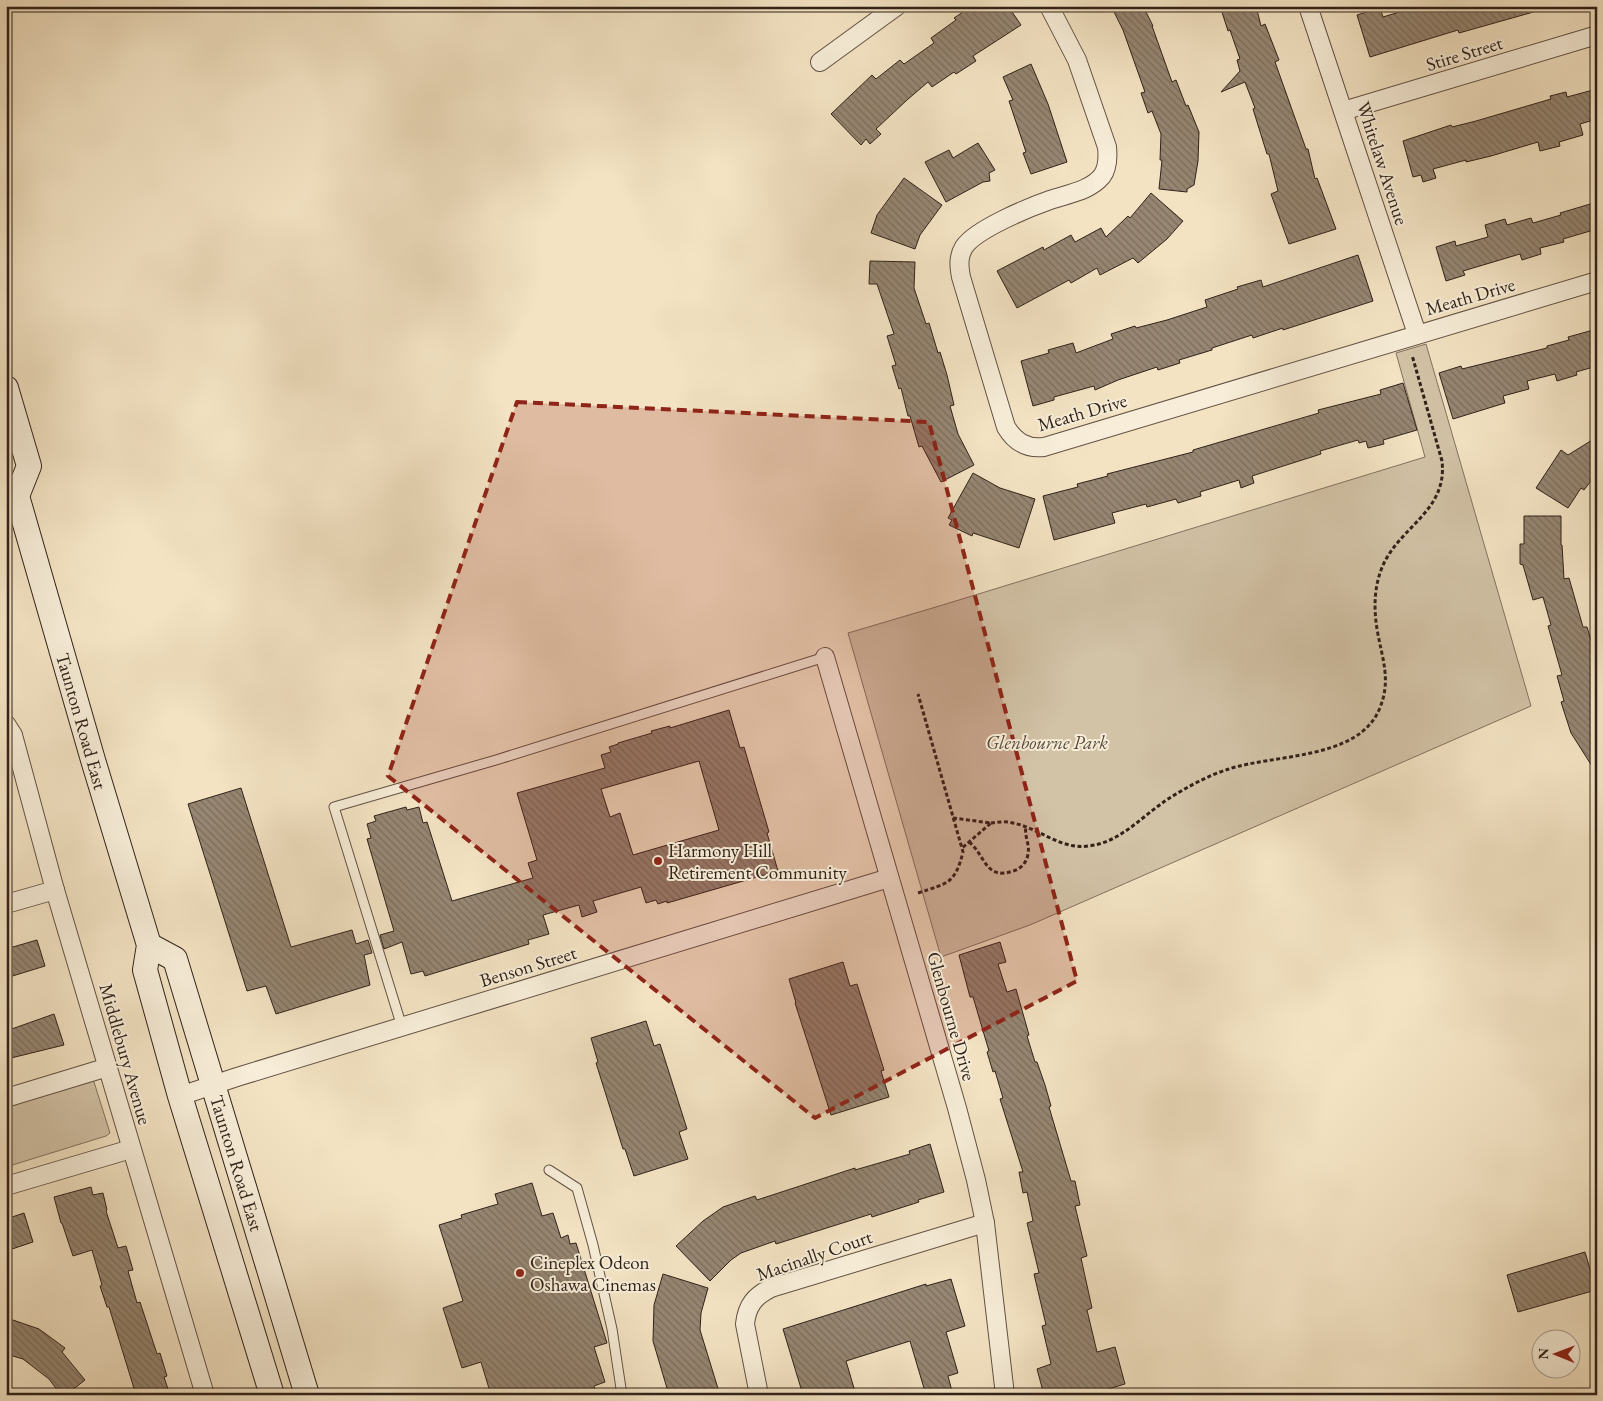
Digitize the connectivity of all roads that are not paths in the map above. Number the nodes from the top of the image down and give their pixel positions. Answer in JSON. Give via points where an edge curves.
{"nodes":[{"id":1,"x":897,"y":6,"type":"edge"},
{"id":2,"x":1049,"y":6,"type":"edge"},
{"id":3,"x":1308,"y":6,"type":"edge"},
{"id":4,"x":1597,"y":36,"type":"edge"},
{"id":5,"x":820,"y":62,"type":"dead end"},
{"id":6,"x":1343,"y":111,"type":"junction"},
{"id":7,"x":1597,"y":281,"type":"edge"},
{"id":8,"x":1412,"y":336,"type":"junction"},
{"id":9,"x":6,"y":388,"type":"edge"},
{"id":10,"x":10,"y":494,"type":"edge"},
{"id":11,"x":825,"y":657,"type":"joint"},
{"id":12,"x":6,"y":724,"type":"edge"},
{"id":13,"x":889,"y":878,"type":"junction"},
{"id":14,"x":56,"y":890,"type":"junction"},
{"id":15,"x":6,"y":904,"type":"edge"},
{"id":16,"x":149,"y":945,"type":"junction"},
{"id":17,"x":402,"y":1027,"type":"junction"},
{"id":18,"x":108,"y":1067,"type":"junction"},
{"id":19,"x":213,"y":1085,"type":"junction"},
{"id":20,"x":180,"y":1096,"type":"junction"},
{"id":21,"x":6,"y":1098,"type":"edge"},
{"id":22,"x":131,"y":1149,"type":"junction"},
{"id":23,"x":549,"y":1170,"type":"dead end"},
{"id":24,"x":6,"y":1186,"type":"edge"},
{"id":25,"x":985,"y":1223,"type":"junction"},
{"id":26,"x":205,"y":1395,"type":"edge"},
{"id":27,"x":272,"y":1395,"type":"edge"},
{"id":28,"x":307,"y":1395,"type":"edge"},
{"id":29,"x":622,"y":1395,"type":"edge"},
{"id":30,"x":759,"y":1395,"type":"edge"},
{"id":31,"x":1004,"y":1395,"type":"edge"}],
"edges":[{"from":1,"to":5,"type":"street"},
{"from":2,"to":8,"type":"street","name":"Meath Drive","via":[[1083,74],[1108,155],[1105,171],[1096,182],[1017,214],[976,236],[961,254],[964,286],[1006,427],[1016,441],[1029,447],[1044,448]]},
{"from":3,"to":6,"type":"street","name":"Whitelaw Avenue"},
{"from":4,"to":6,"type":"street","name":"Stire Street"},
{"from":6,"to":8,"type":"street","name":"Whitelaw Avenue"},
{"from":7,"to":8,"type":"street","name":"Meath Drive"},
{"from":9,"to":10,"type":"main road","name":"Taunton Road East","via":[[29,466]]},
{"from":10,"to":16,"type":"main road","name":"Taunton Road East"},
{"from":11,"to":13,"type":"street","name":"Glenbourne Drive"},
{"from":11,"to":17,"type":"lane","via":[[334,807]]},
{"from":12,"to":14,"type":"street","name":"Middlebury Avenue","via":[[12,735]]},
{"from":13,"to":17,"type":"street","name":"Benson Street"},
{"from":13,"to":25,"type":"street","name":"Glenbourne Drive","via":[[966,1141]]},
{"from":14,"to":15,"type":"street"},
{"from":14,"to":18,"type":"street","name":"Middlebury Avenue"},
{"from":16,"to":19,"type":"main road","name":"Taunton Road East","via":[[175,959]]},
{"from":16,"to":20,"type":"main road","name":"Taunton Road East","via":[[145,970]]},
{"from":17,"to":19,"type":"street","name":"Benson Street"},
{"from":18,"to":21,"type":"street"},
{"from":18,"to":22,"type":"street","name":"Middlebury Avenue"},
{"from":19,"to":20,"type":"street","name":"Benson Street"},
{"from":19,"to":28,"type":"main road","name":"Taunton Road East"},
{"from":20,"to":27,"type":"main road","name":"Taunton Road East"},
{"from":22,"to":24,"type":"street"},
{"from":22,"to":26,"type":"street","name":"Middlebury Avenue"},
{"from":23,"to":29,"type":"lane","via":[[577,1188],[612,1329]]},
{"from":25,"to":30,"type":"street","name":"Macinally Court","via":[[771,1288],[755,1298],[746,1313],[745,1324]]},
{"from":25,"to":31,"type":"street","name":"Glenbourne Drive"}]}
